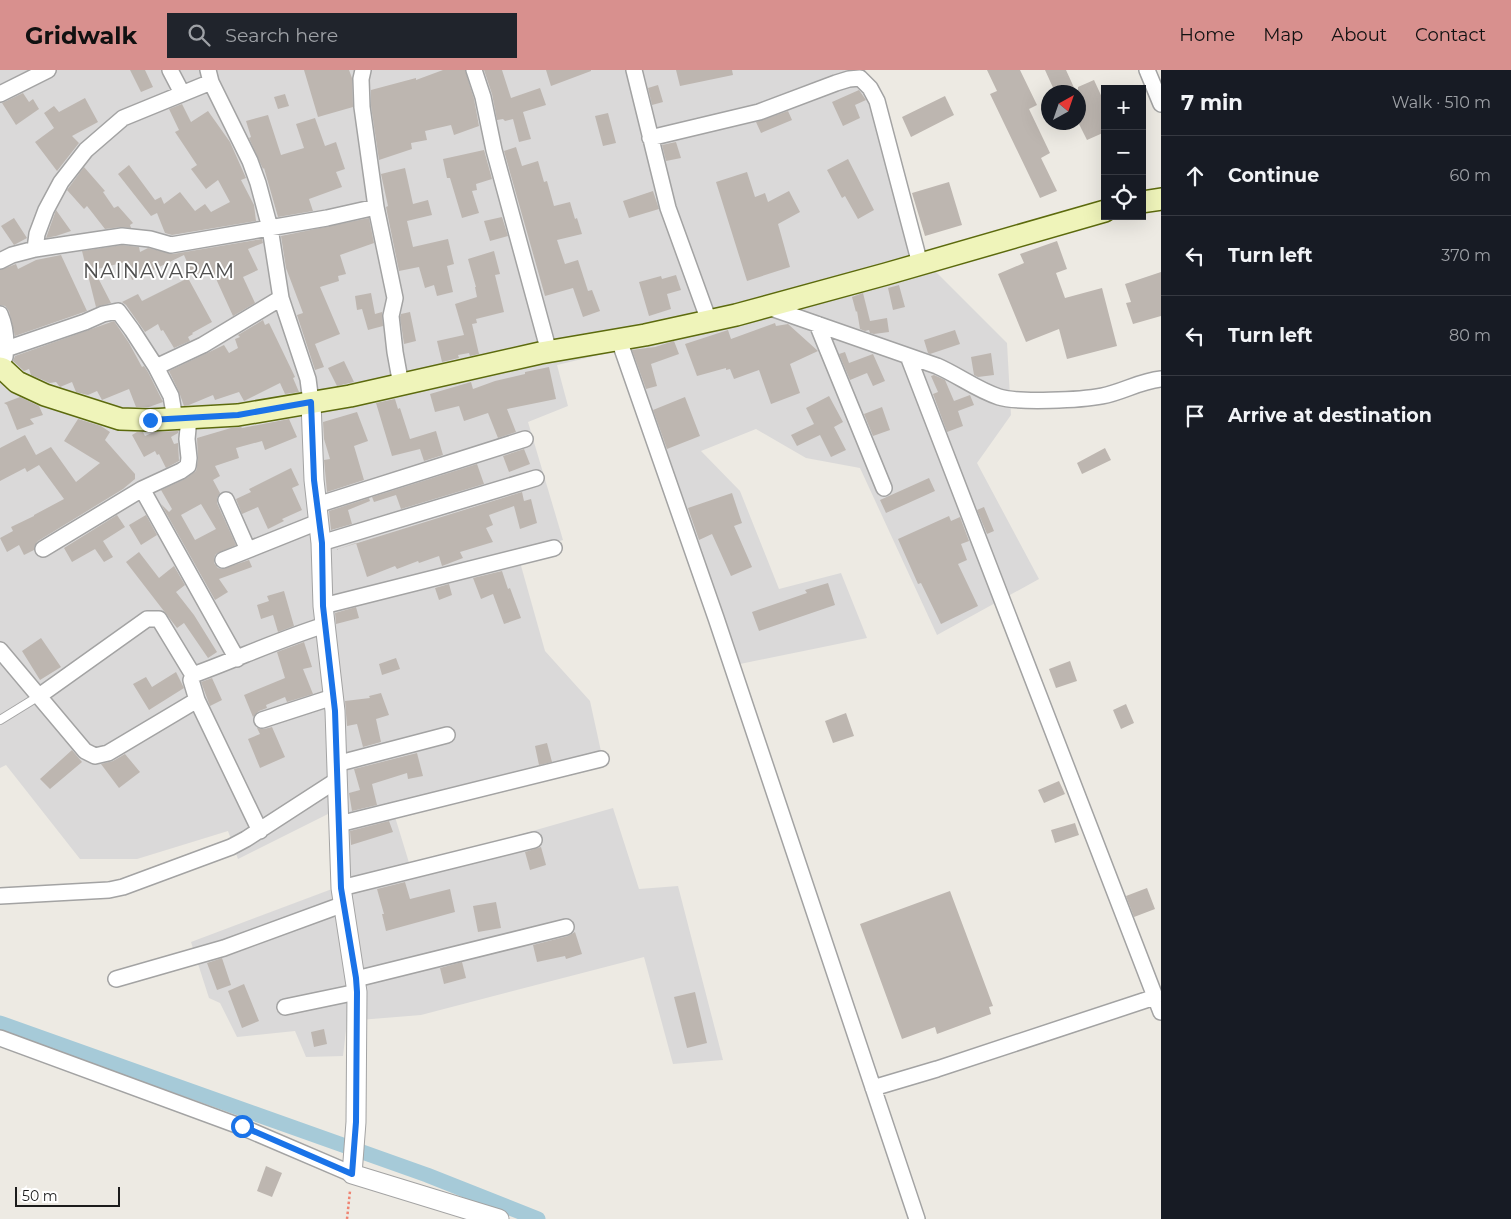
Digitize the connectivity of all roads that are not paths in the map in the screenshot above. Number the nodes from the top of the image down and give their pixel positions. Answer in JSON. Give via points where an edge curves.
{"nodes":[{"id":1,"x":48,"y":70,"type":"edge"},
{"id":2,"x":170,"y":70,"type":"edge"},
{"id":3,"x":363,"y":70,"type":"edge"},
{"id":4,"x":474,"y":70,"type":"edge"},
{"id":5,"x":634,"y":70,"type":"edge"},
{"id":6,"x":863,"y":70,"type":"edge"},
{"id":7,"x":1147,"y":70,"type":"edge"},
{"id":8,"x":210,"y":76,"type":"edge"},
{"id":9,"x":870,"y":88,"type":"junction"},
{"id":10,"x":182,"y":93,"type":"junction"},
{"id":11,"x":0,"y":94,"type":"edge"},
{"id":12,"x":1161,"y":104,"type":"edge"},
{"id":13,"x":650,"y":138,"type":"junction"},
{"id":14,"x":1161,"y":200,"type":"edge"},
{"id":15,"x":1146,"y":202,"type":"edge"},
{"id":16,"x":376,"y":207,"type":"junction"},
{"id":17,"x":1101,"y":212,"type":"edge"},
{"id":18,"x":270,"y":228,"type":"junction"},
{"id":19,"x":35,"y":248,"type":"junction"},
{"id":20,"x":0,"y":261,"type":"edge"},
{"id":21,"x":920,"y":264,"type":"junction"},
{"id":22,"x":281,"y":298,"type":"junction"},
{"id":23,"x":768,"y":307,"type":"junction"},
{"id":24,"x":0,"y":314,"type":"edge"},
{"id":25,"x":709,"y":321,"type":"junction"},
{"id":26,"x":817,"y":324,"type":"junction"},
{"id":27,"x":619,"y":340,"type":"junction"},
{"id":28,"x":549,"y":352,"type":"junction"},
{"id":29,"x":908,"y":356,"type":"junction"},
{"id":30,"x":3,"y":362,"type":"edge"},
{"id":31,"x":156,"y":367,"type":"junction"},
{"id":32,"x":1161,"y":379,"type":"edge"},
{"id":33,"x":401,"y":385,"type":"junction"},
{"id":34,"x":311,"y":402,"type":"junction"},
{"id":35,"x":182,"y":419,"type":"junction"},
{"id":36,"x":525,"y":438,"type":"dead end"},
{"id":37,"x":536,"y":478,"type":"dead end"},
{"id":38,"x":884,"y":488,"type":"dead end"},
{"id":39,"x":142,"y":489,"type":"junction"},
{"id":40,"x":226,"y":500,"type":"dead end"},
{"id":41,"x":317,"y":514,"type":"junction"},
{"id":42,"x":322,"y":543,"type":"junction"},
{"id":43,"x":554,"y":548,"type":"dead end"},
{"id":44,"x":43,"y":550,"type":"dead end"},
{"id":45,"x":248,"y":550,"type":"junction"},
{"id":46,"x":223,"y":560,"type":"dead end"},
{"id":47,"x":324,"y":616,"type":"junction"},
{"id":48,"x":0,"y":650,"type":"edge"},
{"id":49,"x":236,"y":659,"type":"junction"},
{"id":50,"x":193,"y":675,"type":"junction"},
{"id":51,"x":39,"y":696,"type":"junction"},
{"id":52,"x":333,"y":697,"type":"junction"},
{"id":53,"x":198,"y":700,"type":"junction"},
{"id":54,"x":0,"y":720,"type":"edge"},
{"id":55,"x":262,"y":720,"type":"dead end"},
{"id":56,"x":447,"y":736,"type":"dead end"},
{"id":57,"x":601,"y":759,"type":"dead end"},
{"id":58,"x":337,"y":772,"type":"junction"},
{"id":59,"x":339,"y":824,"type":"junction"},
{"id":60,"x":260,"y":830,"type":"junction"},
{"id":61,"x":534,"y":840,"type":"dead end"},
{"id":62,"x":0,"y":896,"type":"edge"},
{"id":63,"x":342,"y":896,"type":"junction"},
{"id":64,"x":566,"y":927,"type":"dead end"},
{"id":65,"x":116,"y":979,"type":"dead end"},
{"id":66,"x":356,"y":985,"type":"junction"},
{"id":67,"x":1158,"y":995,"type":"edge"},
{"id":68,"x":285,"y":1007,"type":"dead end"},
{"id":69,"x":1161,"y":1012,"type":"edge"},
{"id":70,"x":0,"y":1038,"type":"edge"},
{"id":71,"x":873,"y":1088,"type":"junction"},
{"id":72,"x":352,"y":1168,"type":"junction"},
{"id":73,"x":499,"y":1219,"type":"edge"},
{"id":74,"x":917,"y":1219,"type":"edge"}],
"edges":[{"from":1,"to":11,"type":"street"},
{"from":2,"to":10,"type":"street"},
{"from":3,"to":16,"type":"street","via":[[362,107]]},
{"from":4,"to":28,"type":"street"},
{"from":5,"to":13,"type":"street"},
{"from":6,"to":9,"type":"street"},
{"from":7,"to":12,"type":"street"},
{"from":8,"to":10,"type":"street"},
{"from":8,"to":18,"type":"street","via":[[250,161]]},
{"from":9,"to":13,"type":"street","via":[[860,78],[849,78],[759,112]]},
{"from":9,"to":21,"type":"street"},
{"from":10,"to":19,"type":"street","via":[[123,118],[86,150],[60,182],[46,210]]},
{"from":13,"to":25,"type":"street","via":[[668,208]]},
{"from":14,"to":15,"type":"main road"},
{"from":16,"to":18,"type":"street"},
{"from":16,"to":33,"type":"street","via":[[395,298],[391,316]]},
{"from":17,"to":21,"type":"main road"},
{"from":18,"to":19,"type":"street","via":[[171,245],[122,236]]},
{"from":18,"to":22,"type":"street"},
{"from":19,"to":20,"type":"street"},
{"from":21,"to":23,"type":"main road"},
{"from":22,"to":31,"type":"street","via":[[203,345]]},
{"from":22,"to":34,"type":"street","via":[[308,379]]},
{"from":23,"to":25,"type":"main road"},
{"from":23,"to":26,"type":"street"},
{"from":24,"to":30,"type":"street","via":[[5,325]]},
{"from":25,"to":27,"type":"main road"},
{"from":26,"to":29,"type":"street"},
{"from":26,"to":38,"type":"street"},
{"from":27,"to":28,"type":"main road"},
{"from":27,"to":71,"type":"street"},
{"from":28,"to":33,"type":"main road"},
{"from":29,"to":32,"type":"street","via":[[950,372],[984,391],[1012,400],[1105,396],[1143,381]]},
{"from":29,"to":67,"type":"street"},
{"from":30,"to":31,"type":"street","via":[[103,314],[118,311]]},
{"from":30,"to":35,"type":"main road","via":[[17,382],[45,395],[120,419]]},
{"from":31,"to":35,"type":"street"},
{"from":33,"to":34,"type":"main road"},
{"from":34,"to":35,"type":"main road","via":[[238,415]]},
{"from":34,"to":41,"type":"street"},
{"from":35,"to":39,"type":"street","via":[[188,466]]},
{"from":36,"to":41,"type":"street"},
{"from":37,"to":42,"type":"street"},
{"from":39,"to":44,"type":"street"},
{"from":39,"to":49,"type":"street"},
{"from":40,"to":45,"type":"street"},
{"from":41,"to":42,"type":"street"},
{"from":41,"to":45,"type":"street"},
{"from":42,"to":47,"type":"street"},
{"from":43,"to":47,"type":"street"},
{"from":45,"to":46,"type":"street"},
{"from":47,"to":49,"type":"street","via":[[289,636]]},
{"from":47,"to":52,"type":"street"},
{"from":48,"to":51,"type":"street"},
{"from":49,"to":50,"type":"street"},
{"from":50,"to":51,"type":"street","via":[[159,619],[147,619]]},
{"from":50,"to":53,"type":"street","via":[[191,680]]},
{"from":51,"to":53,"type":"street","via":[[85,752],[95,756],[108,753]]},
{"from":51,"to":54,"type":"lane"},
{"from":52,"to":55,"type":"street"},
{"from":52,"to":58,"type":"street"},
{"from":53,"to":60,"type":"street"},
{"from":56,"to":58,"type":"street"},
{"from":57,"to":59,"type":"street"},
{"from":58,"to":59,"type":"street"},
{"from":58,"to":60,"type":"street"},
{"from":59,"to":63,"type":"street"},
{"from":60,"to":62,"type":"street","via":[[232,846],[123,887]]},
{"from":61,"to":63,"type":"street"},
{"from":63,"to":65,"type":"street","via":[[224,948]]},
{"from":63,"to":66,"type":"street"},
{"from":64,"to":66,"type":"street"},
{"from":66,"to":68,"type":"street"},
{"from":66,"to":72,"type":"street","via":[[356,1122]]},
{"from":67,"to":69,"type":"street"},
{"from":67,"to":71,"type":"street"},
{"from":70,"to":72,"type":"street"},
{"from":71,"to":74,"type":"street"},
{"from":72,"to":73,"type":"street"}]}
